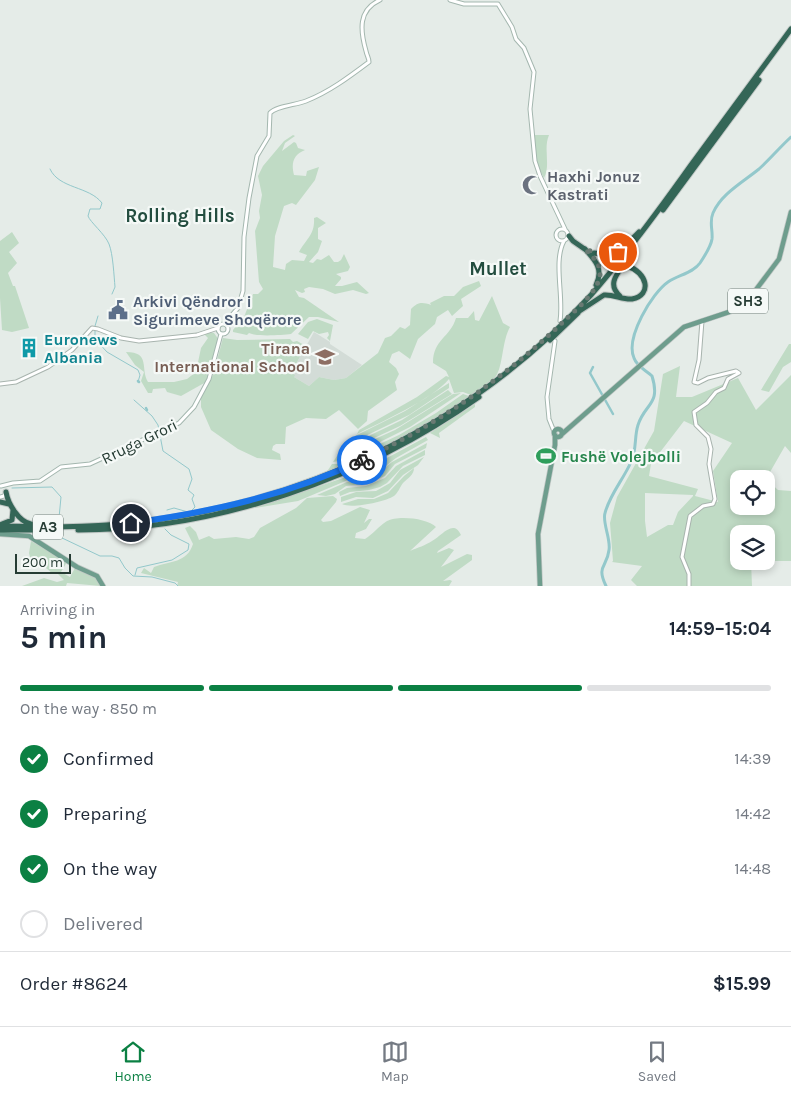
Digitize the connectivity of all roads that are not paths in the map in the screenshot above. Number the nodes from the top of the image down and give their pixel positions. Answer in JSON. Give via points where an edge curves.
{"nodes":[{"id":1,"x":380,"y":0,"type":"edge"},
{"id":2,"x":450,"y":0,"type":"edge"},
{"id":3,"x":791,"y":29,"type":"edge"},
{"id":4,"x":791,"y":35,"type":"edge"},
{"id":5,"x":791,"y":212,"type":"edge"},
{"id":6,"x":654,"y":218,"type":"junction"},
{"id":7,"x":560,"y":221,"type":"junction"},
{"id":8,"x":560,"y":229,"type":"junction"},
{"id":9,"x":565,"y":229,"type":"junction"},
{"id":10,"x":566,"y":239,"type":"junction"},
{"id":11,"x":559,"y":240,"type":"junction"},
{"id":12,"x":561,"y":247,"type":"junction"},
{"id":13,"x":585,"y":249,"type":"junction"},
{"id":14,"x":594,"y":253,"type":"junction"},
{"id":15,"x":630,"y":253,"type":"junction"},
{"id":16,"x":614,"y":261,"type":"dead end"},
{"id":17,"x":627,"y":266,"type":"dead end"},
{"id":18,"x":590,"y":295,"type":"junction"},
{"id":19,"x":623,"y":298,"type":"junction"},
{"id":20,"x":578,"y":312,"type":"junction"},
{"id":21,"x":702,"y":320,"type":"junction"},
{"id":22,"x":560,"y":321,"type":"dead end"},
{"id":23,"x":226,"y":325,"type":"junction"},
{"id":24,"x":220,"y":332,"type":"junction"},
{"id":25,"x":555,"y":341,"type":"dead end"},
{"id":26,"x":0,"y":384,"type":"edge"},
{"id":27,"x":198,"y":399,"type":"junction"},
{"id":28,"x":198,"y":404,"type":"dead end"},
{"id":29,"x":557,"y":432,"type":"junction"},
{"id":30,"x":12,"y":483,"type":"junction"},
{"id":31,"x":0,"y":486,"type":"edge"},
{"id":32,"x":6,"y":492,"type":"junction"},
{"id":33,"x":0,"y":499,"type":"edge"},
{"id":34,"x":56,"y":527,"type":"junction"},
{"id":35,"x":0,"y":529,"type":"edge"},
{"id":36,"x":103,"y":586,"type":"edge"},
{"id":37,"x":540,"y":586,"type":"edge"},
{"id":38,"x":689,"y":586,"type":"edge"}],
"edges":[{"from":1,"to":23,"type":"main road","name":"Rruga Grori","via":[[367,8],[363,17],[363,37],[369,62],[320,95],[276,108],[269,114],[269,136],[257,156],[249,198],[243,291],[238,308]]},
{"from":2,"to":7,"type":"main road","via":[[464,4],[498,4],[524,48],[534,72],[530,109],[535,161]]},
{"from":3,"to":6,"type":"highway","number":"A3"},
{"from":4,"to":15,"type":"highway","number":"A3"},
{"from":5,"to":21,"type":"main road","number":"SH3","via":[[781,254],[752,297],[735,310]]},
{"from":6,"to":14,"type":"highway","via":[[618,252]]},
{"from":6,"to":18,"type":"highway","number":"A3"},
{"from":7,"to":8,"type":"main road"},
{"from":7,"to":9,"type":"main road"},
{"from":8,"to":9,"type":"main road"},
{"from":8,"to":11,"type":"main road","via":[[556,234]]},
{"from":9,"to":10,"type":"main road"},
{"from":10,"to":11,"type":"main road"},
{"from":10,"to":12,"type":"main road"},
{"from":10,"to":13,"type":"highway"},
{"from":11,"to":12,"type":"main road"},
{"from":12,"to":22,"type":"main road"},
{"from":13,"to":14,"type":"highway"},
{"from":13,"to":18,"type":"highway","number":"A3","via":[[600,270],[598,282]]},
{"from":14,"to":16,"type":"highway"},
{"from":15,"to":19,"type":"highway","via":[[614,281],[616,292]]},
{"from":15,"to":20,"type":"highway","number":"A3"},
{"from":17,"to":19,"type":"highway","via":[[641,272],[645,284],[639,296]]},
{"from":18,"to":34,"type":"highway","number":"A3","via":[[542,342],[477,394],[423,428],[357,463],[284,491],[198,513],[131,523]]},
{"from":19,"to":20,"type":"highway","via":[[604,295]]},
{"from":20,"to":35,"type":"highway","number":"A3","via":[[527,359],[466,406],[399,446],[313,485],[232,510],[145,525],[102,530]]},
{"from":21,"to":29,"type":"main road","number":"SH3","via":[[684,327],[604,398]]},
{"from":21,"to":38,"type":"main road","via":[[694,382],[736,371],[739,373],[728,379],[723,388],[694,412],[696,425],[709,440],[709,464],[715,497],[713,504],[690,516],[682,557],[690,574]]},
{"from":23,"to":24,"type":"main road"},
{"from":23,"to":24,"type":"main road","name":"Rruga Grori","via":[[228,330]]},
{"from":24,"to":26,"type":"main road","via":[[212,330],[197,335],[139,341],[92,328],[76,347],[48,367],[16,382]]},
{"from":24,"to":27,"type":"main road","name":"Rruga Grori","via":[[210,376]]},
{"from":25,"to":29,"type":"main road","via":[[547,397]]},
{"from":27,"to":28,"type":"main road"},
{"from":27,"to":30,"type":"main road","name":"Rruga Grori","via":[[184,418],[90,464],[61,466],[40,481]]},
{"from":29,"to":37,"type":"main road","via":[[538,534]]},
{"from":30,"to":31,"type":"main road","name":"Rruga Grori"},
{"from":30,"to":32,"type":"main road"},
{"from":31,"to":32,"type":"main road"},
{"from":32,"to":33,"type":"main road"},
{"from":32,"to":34,"type":"highway","via":[[23,521]]},
{"from":33,"to":35,"type":"highway","via":[[14,512],[9,523]]},
{"from":34,"to":35,"type":"highway","number":"A3"},
{"from":35,"to":36,"type":"main road","via":[[29,536],[97,576]]}]}
